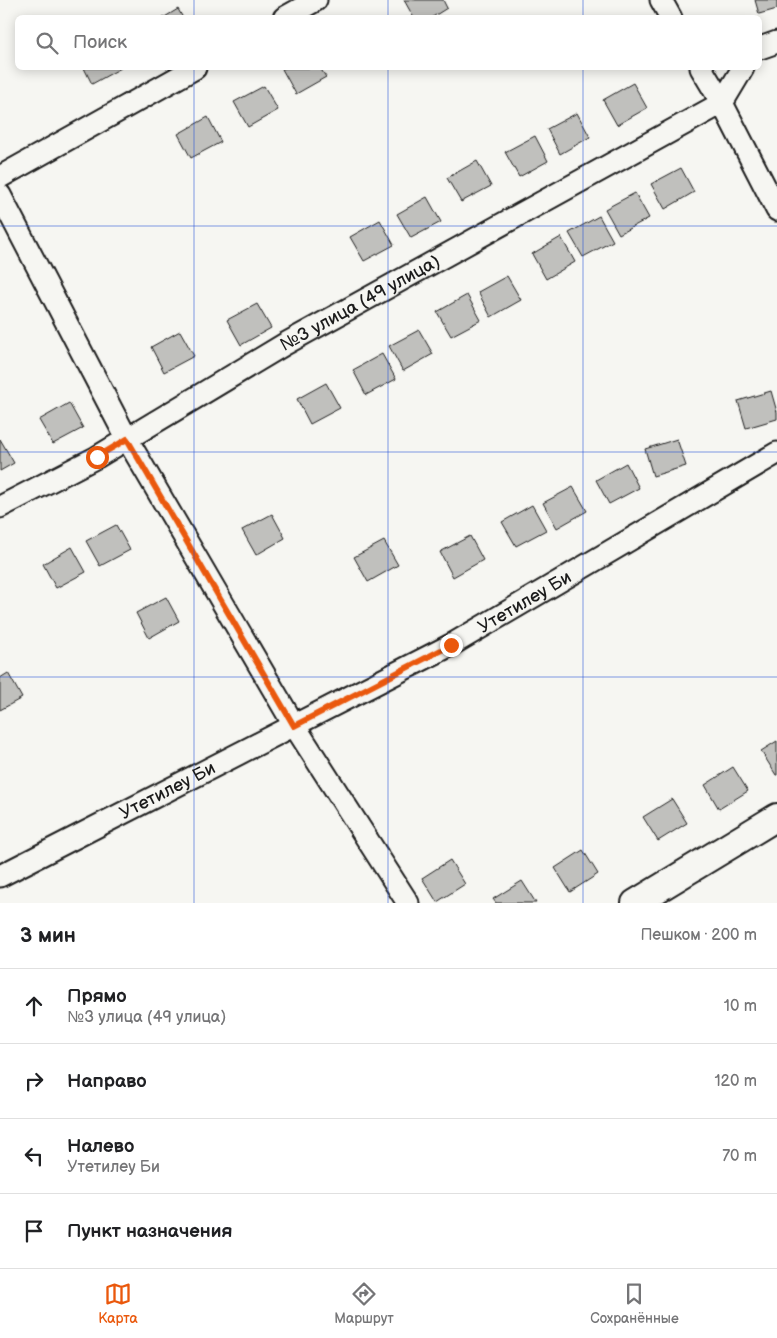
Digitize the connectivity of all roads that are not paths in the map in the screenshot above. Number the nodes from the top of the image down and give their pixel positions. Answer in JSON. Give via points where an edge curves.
{"nodes":[{"id":1,"x":316,"y":0,"type":"edge"},
{"id":2,"x":661,"y":0,"type":"edge"},
{"id":3,"x":289,"y":15,"type":"edge"},
{"id":4,"x":670,"y":15,"type":"edge"},
{"id":5,"x":777,"y":42,"type":"edge"},
{"id":6,"x":762,"y":47,"type":"edge"},
{"id":7,"x":191,"y":70,"type":"edge"},
{"id":8,"x":702,"y":70,"type":"edge"},
{"id":9,"x":742,"y":70,"type":"edge"},
{"id":10,"x":722,"y":104,"type":"junction"},
{"id":11,"x":0,"y":176,"type":"edge"},
{"id":12,"x":0,"y":195,"type":"edge"},
{"id":13,"x":777,"y":210,"type":"edge"},
{"id":14,"x":127,"y":439,"type":"junction"},
{"id":15,"x":777,"y":454,"type":"edge"},
{"id":16,"x":0,"y":507,"type":"edge"},
{"id":17,"x":294,"y":726,"type":"junction"},
{"id":18,"x":777,"y":817,"type":"edge"},
{"id":19,"x":0,"y":876,"type":"edge"},
{"id":20,"x":408,"y":903,"type":"edge"},
{"id":21,"x":635,"y":903,"type":"edge"}],
"edges":[{"from":1,"to":3,"type":"street"},
{"from":2,"to":4,"type":"street"},
{"from":5,"to":6,"type":"street"},
{"from":7,"to":11,"type":"street"},
{"from":8,"to":10,"type":"street"},
{"from":9,"to":10,"type":"street"},
{"from":10,"to":13,"type":"street"},
{"from":10,"to":14,"type":"street","name":"№3 улица (49 улица)","via":[[285,344]]},
{"from":12,"to":14,"type":"street"},
{"from":14,"to":16,"type":"street","name":"№3 улица (49 улица)"},
{"from":14,"to":17,"type":"street"},
{"from":15,"to":17,"type":"street","name":"Утетилеу Би","via":[[451,645]]},
{"from":17,"to":19,"type":"street","name":"Утетилеу Би"},
{"from":17,"to":20,"type":"street"},
{"from":18,"to":21,"type":"street"}]}
